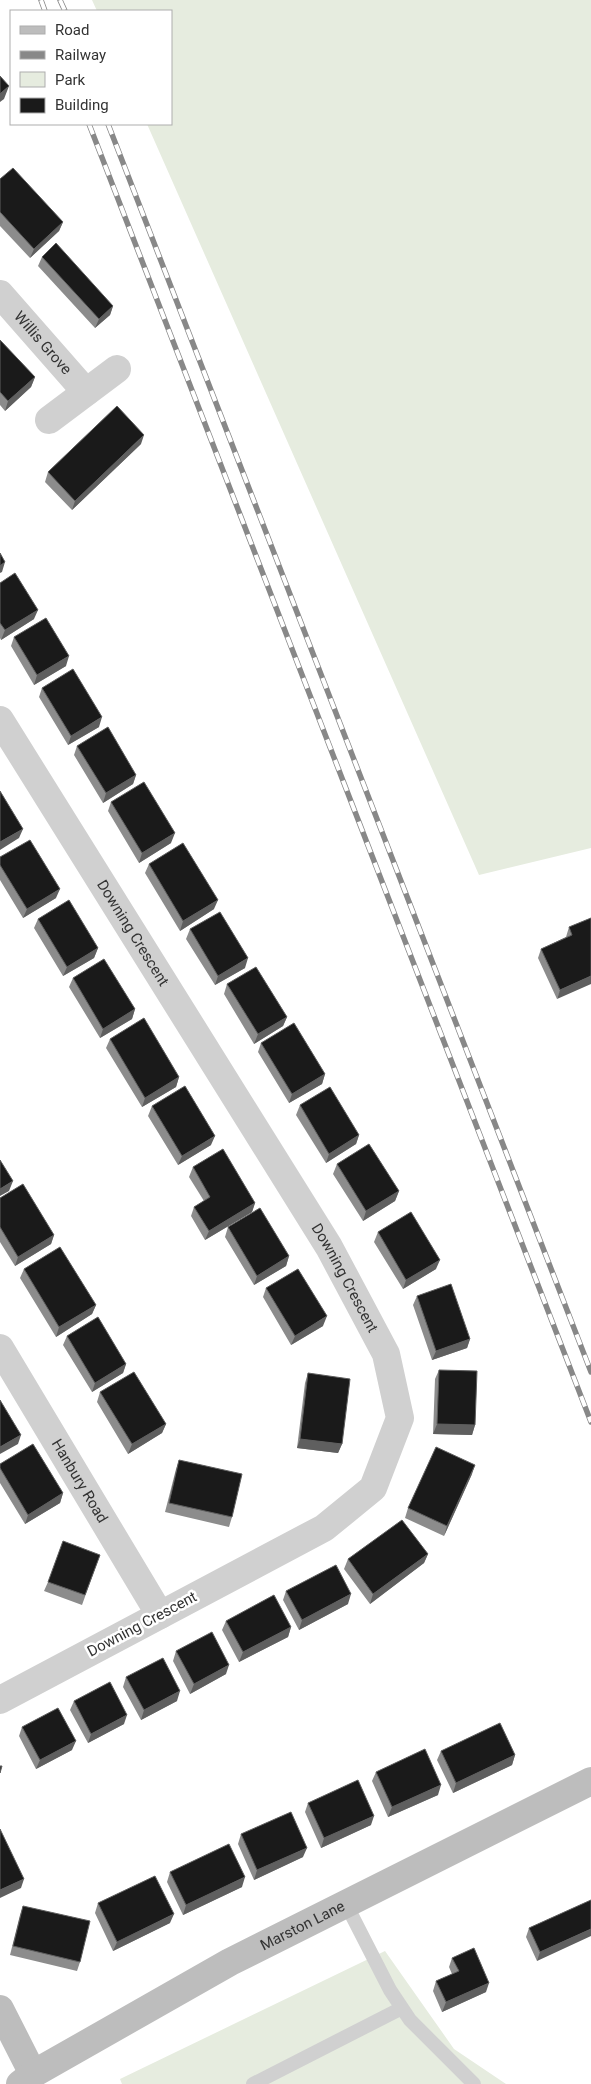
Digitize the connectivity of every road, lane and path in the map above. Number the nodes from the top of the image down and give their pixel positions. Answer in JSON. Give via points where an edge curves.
{"nodes":[{"id":1,"x":0,"y":294,"type":"edge"},
{"id":2,"x":116,"y":369,"type":"dead end"},
{"id":3,"x":86,"y":392,"type":"junction"},
{"id":4,"x":49,"y":420,"type":"dead end"},
{"id":5,"x":0,"y":720,"type":"edge"},
{"id":6,"x":0,"y":1348,"type":"edge"},
{"id":7,"x":160,"y":1615,"type":"junction"},
{"id":8,"x":0,"y":1700,"type":"edge"},
{"id":9,"x":591,"y":1781,"type":"edge"},
{"id":10,"x":346,"y":1904,"type":"junction"},
{"id":11,"x":402,"y":2008,"type":"junction"},
{"id":12,"x":0,"y":2009,"type":"edge"},
{"id":13,"x":26,"y":2079,"type":"edge"},
{"id":14,"x":253,"y":2084,"type":"edge"},
{"id":15,"x":474,"y":2084,"type":"edge"}],
"edges":[{"from":1,"to":3,"type":"street","name":"Willis Grove"},
{"from":2,"to":3,"type":"street"},
{"from":3,"to":4,"type":"street"},
{"from":5,"to":7,"type":"street","name":"Downing Crescent","via":[[329,1247],[386,1354],[400,1418],[372,1488],[324,1528]]},
{"from":6,"to":7,"type":"street","name":"Hanbury Road"},
{"from":7,"to":8,"type":"street","name":"Downing Crescent"},
{"from":9,"to":10,"type":"street","name":"Marston Lane"},
{"from":10,"to":11,"type":"lane"},
{"from":10,"to":13,"type":"street","name":"Marston Lane","via":[[230,1962]]},
{"from":11,"to":14,"type":"lane"},
{"from":11,"to":15,"type":"lane"},
{"from":12,"to":13,"type":"street"}]}
